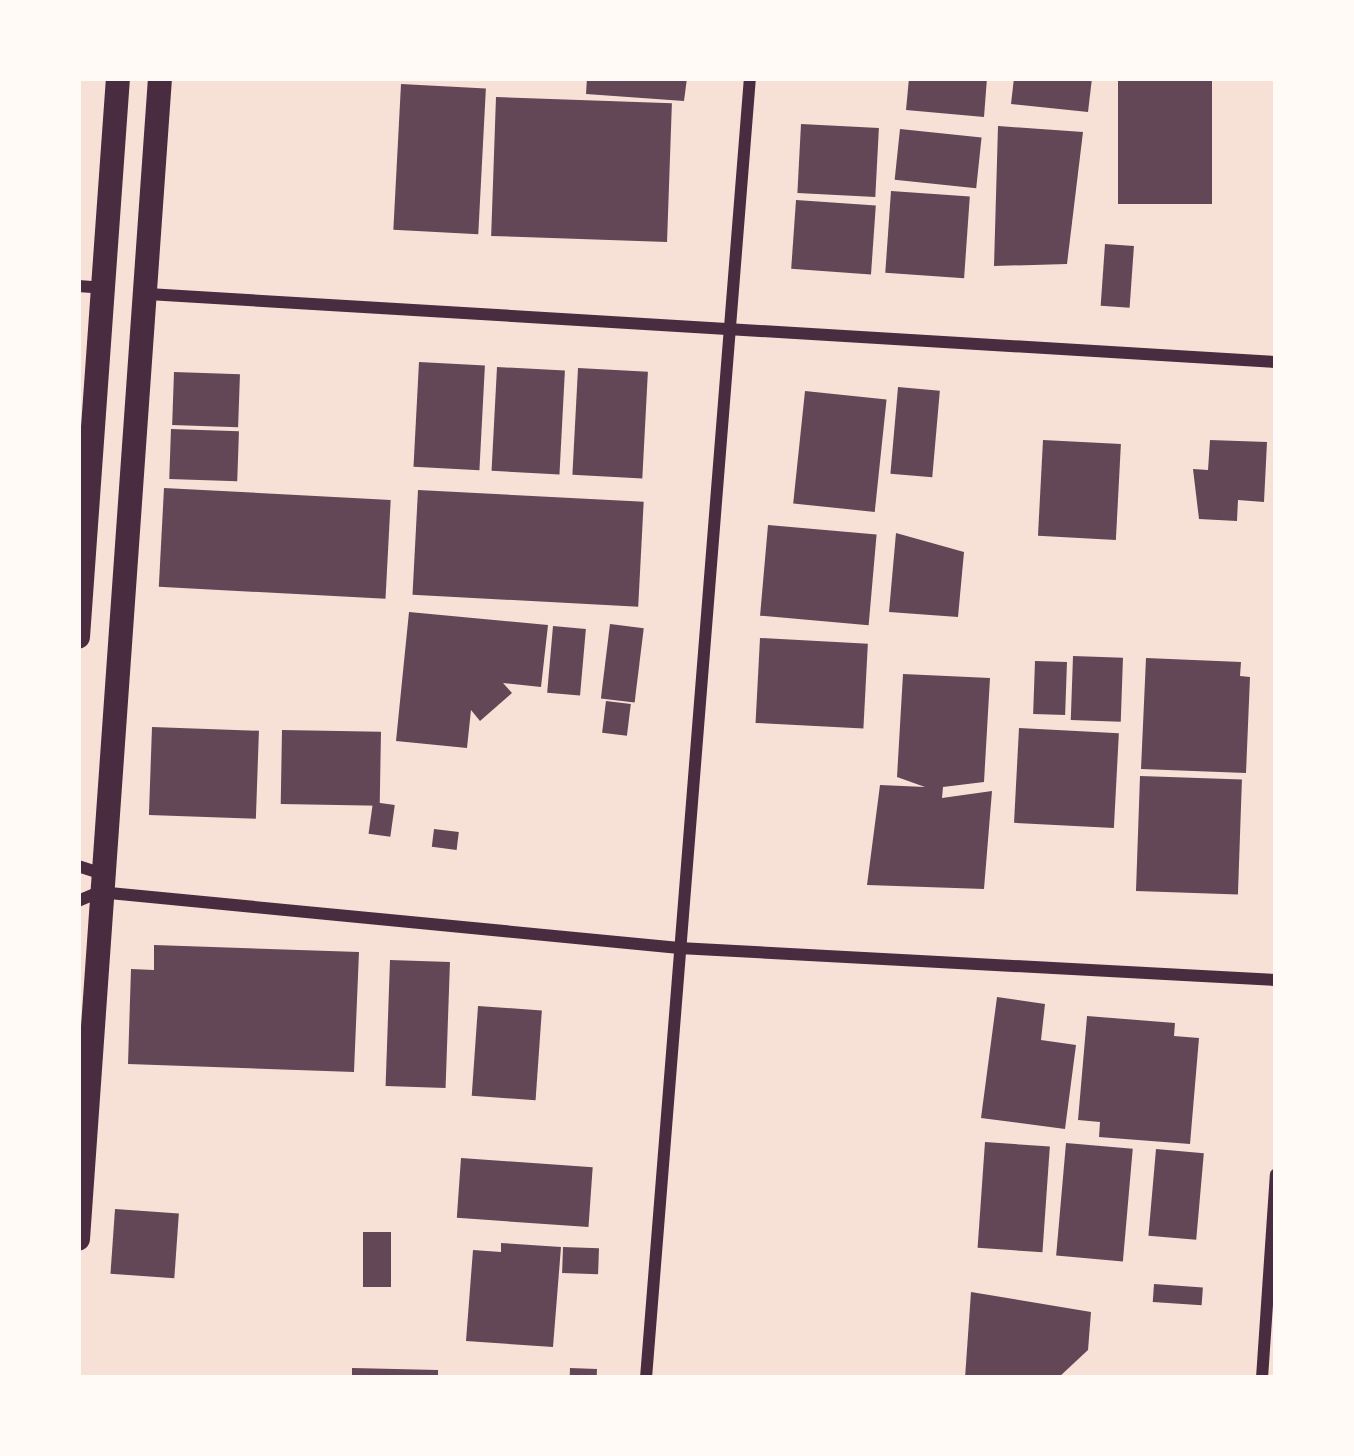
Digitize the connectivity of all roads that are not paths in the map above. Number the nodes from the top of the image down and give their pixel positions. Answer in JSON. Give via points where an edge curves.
{"nodes":[{"id":1,"x":118,"y":78,"type":"edge"},
{"id":2,"x":160,"y":78,"type":"edge"},
{"id":3,"x":750,"y":78,"type":"edge"},
{"id":4,"x":78,"y":286,"type":"edge"},
{"id":5,"x":107,"y":288,"type":"junction"},
{"id":6,"x":148,"y":294,"type":"junction"},
{"id":7,"x":724,"y":333,"type":"junction"},
{"id":8,"x":1276,"y":362,"type":"edge"},
{"id":9,"x":78,"y":637,"type":"edge"},
{"id":10,"x":89,"y":883,"type":"edge"},
{"id":11,"x":679,"y":948,"type":"junction"},
{"id":12,"x":1276,"y":980,"type":"edge"},
{"id":13,"x":1276,"y":1174,"type":"edge"},
{"id":14,"x":78,"y":1239,"type":"edge"},
{"id":15,"x":646,"y":1378,"type":"edge"},
{"id":16,"x":1262,"y":1378,"type":"edge"}],
"edges":[{"from":1,"to":5,"type":"main road"},
{"from":2,"to":6,"type":"main road"},
{"from":3,"to":7,"type":"street"},
{"from":4,"to":5,"type":"street"},
{"from":5,"to":9,"type":"main road"},
{"from":6,"to":7,"type":"street"},
{"from":6,"to":10,"type":"main road"},
{"from":7,"to":8,"type":"street"},
{"from":7,"to":11,"type":"street"},
{"from":10,"to":11,"type":"street"},
{"from":10,"to":14,"type":"main road"},
{"from":11,"to":12,"type":"street"},
{"from":11,"to":15,"type":"street"},
{"from":13,"to":16,"type":"street"}]}
